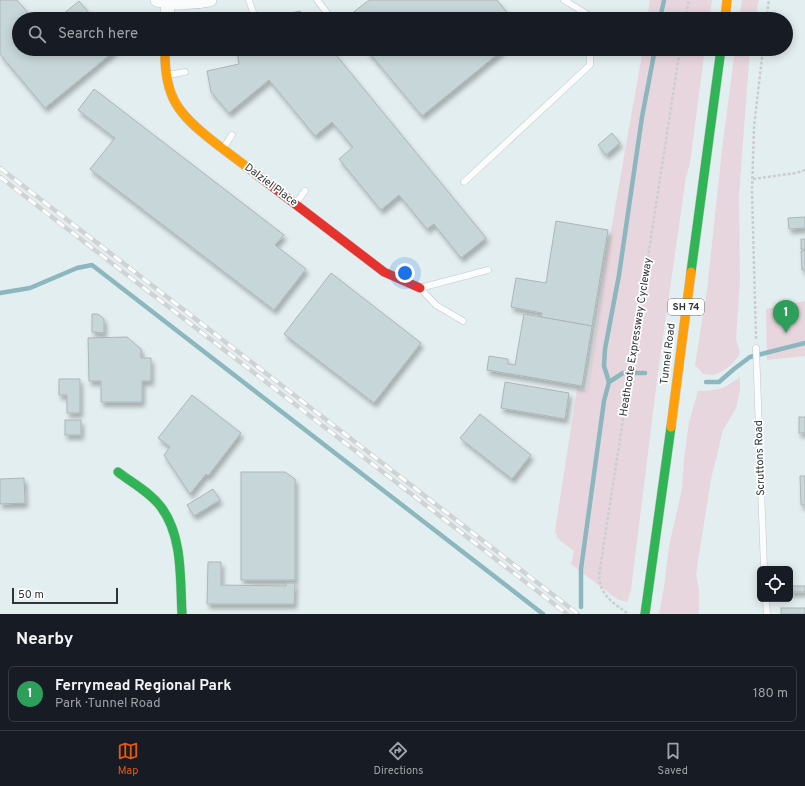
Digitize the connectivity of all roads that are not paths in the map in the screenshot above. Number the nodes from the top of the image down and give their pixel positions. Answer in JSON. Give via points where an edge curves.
{"nodes":[{"id":1,"x":209,"y":0,"type":"edge"},
{"id":2,"x":249,"y":0,"type":"edge"},
{"id":3,"x":317,"y":0,"type":"edge"},
{"id":4,"x":564,"y":0,"type":"edge"},
{"id":5,"x":727,"y":0,"type":"edge"},
{"id":6,"x":162,"y":1,"type":"edge"},
{"id":7,"x":165,"y":12,"type":"edge"},
{"id":8,"x":253,"y":12,"type":"dead end"},
{"id":9,"x":326,"y":12,"type":"edge"},
{"id":10,"x":584,"y":12,"type":"edge"},
{"id":11,"x":726,"y":12,"type":"edge"},
{"id":12,"x":165,"y":56,"type":"edge"},
{"id":13,"x":590,"y":56,"type":"edge"},
{"id":14,"x":719,"y":56,"type":"edge"},
{"id":15,"x":185,"y":72,"type":"dead end"},
{"id":16,"x":166,"y":75,"type":"junction"},
{"id":17,"x":232,"y":135,"type":"dead end"},
{"id":18,"x":223,"y":149,"type":"junction"},
{"id":19,"x":464,"y":182,"type":"dead end"},
{"id":20,"x":305,"y":191,"type":"dead end"},
{"id":21,"x":295,"y":204,"type":"junction"},
{"id":22,"x":488,"y":270,"type":"dead end"},
{"id":23,"x":420,"y":288,"type":"junction"},
{"id":24,"x":463,"y":321,"type":"dead end"},
{"id":25,"x":756,"y":348,"type":"road end"},
{"id":26,"x":118,"y":472,"type":"dead end"},
{"id":27,"x":764,"y":566,"type":"edge"},
{"id":28,"x":766,"y":602,"type":"edge"},
{"id":29,"x":182,"y":614,"type":"edge"},
{"id":30,"x":645,"y":614,"type":"edge"},
{"id":31,"x":767,"y":614,"type":"edge"}],
"edges":[{"from":1,"to":6,"type":"street","via":[[197,3]]},
{"from":2,"to":8,"type":"lane"},
{"from":3,"to":9,"type":"lane"},
{"from":4,"to":10,"type":"lane"},
{"from":5,"to":11,"type":"main road"},
{"from":6,"to":7,"type":"street"},
{"from":12,"to":16,"type":"main road","name":"Dalziel Place"},
{"from":13,"to":19,"type":"lane","via":[[590,65]]},
{"from":14,"to":30,"type":"main road","name":"Tunnel Road","number":"SH 74"},
{"from":15,"to":16,"type":"lane"},
{"from":16,"to":18,"type":"main road","name":"Dalziel Place","via":[[176,106],[184,117]]},
{"from":17,"to":18,"type":"lane"},
{"from":18,"to":21,"type":"main road","name":"Dalziel Place"},
{"from":20,"to":21,"type":"lane"},
{"from":21,"to":23,"type":"main road","name":"Dalziel Place","via":[[384,272]]},
{"from":22,"to":23,"type":"lane"},
{"from":23,"to":24,"type":"lane","via":[[436,305]]},
{"from":25,"to":27,"type":"lane","name":"Scruttons Road"},
{"from":26,"to":29,"type":"main road","via":[[153,498],[168,518],[179,567]]},
{"from":28,"to":31,"type":"lane"}]}
